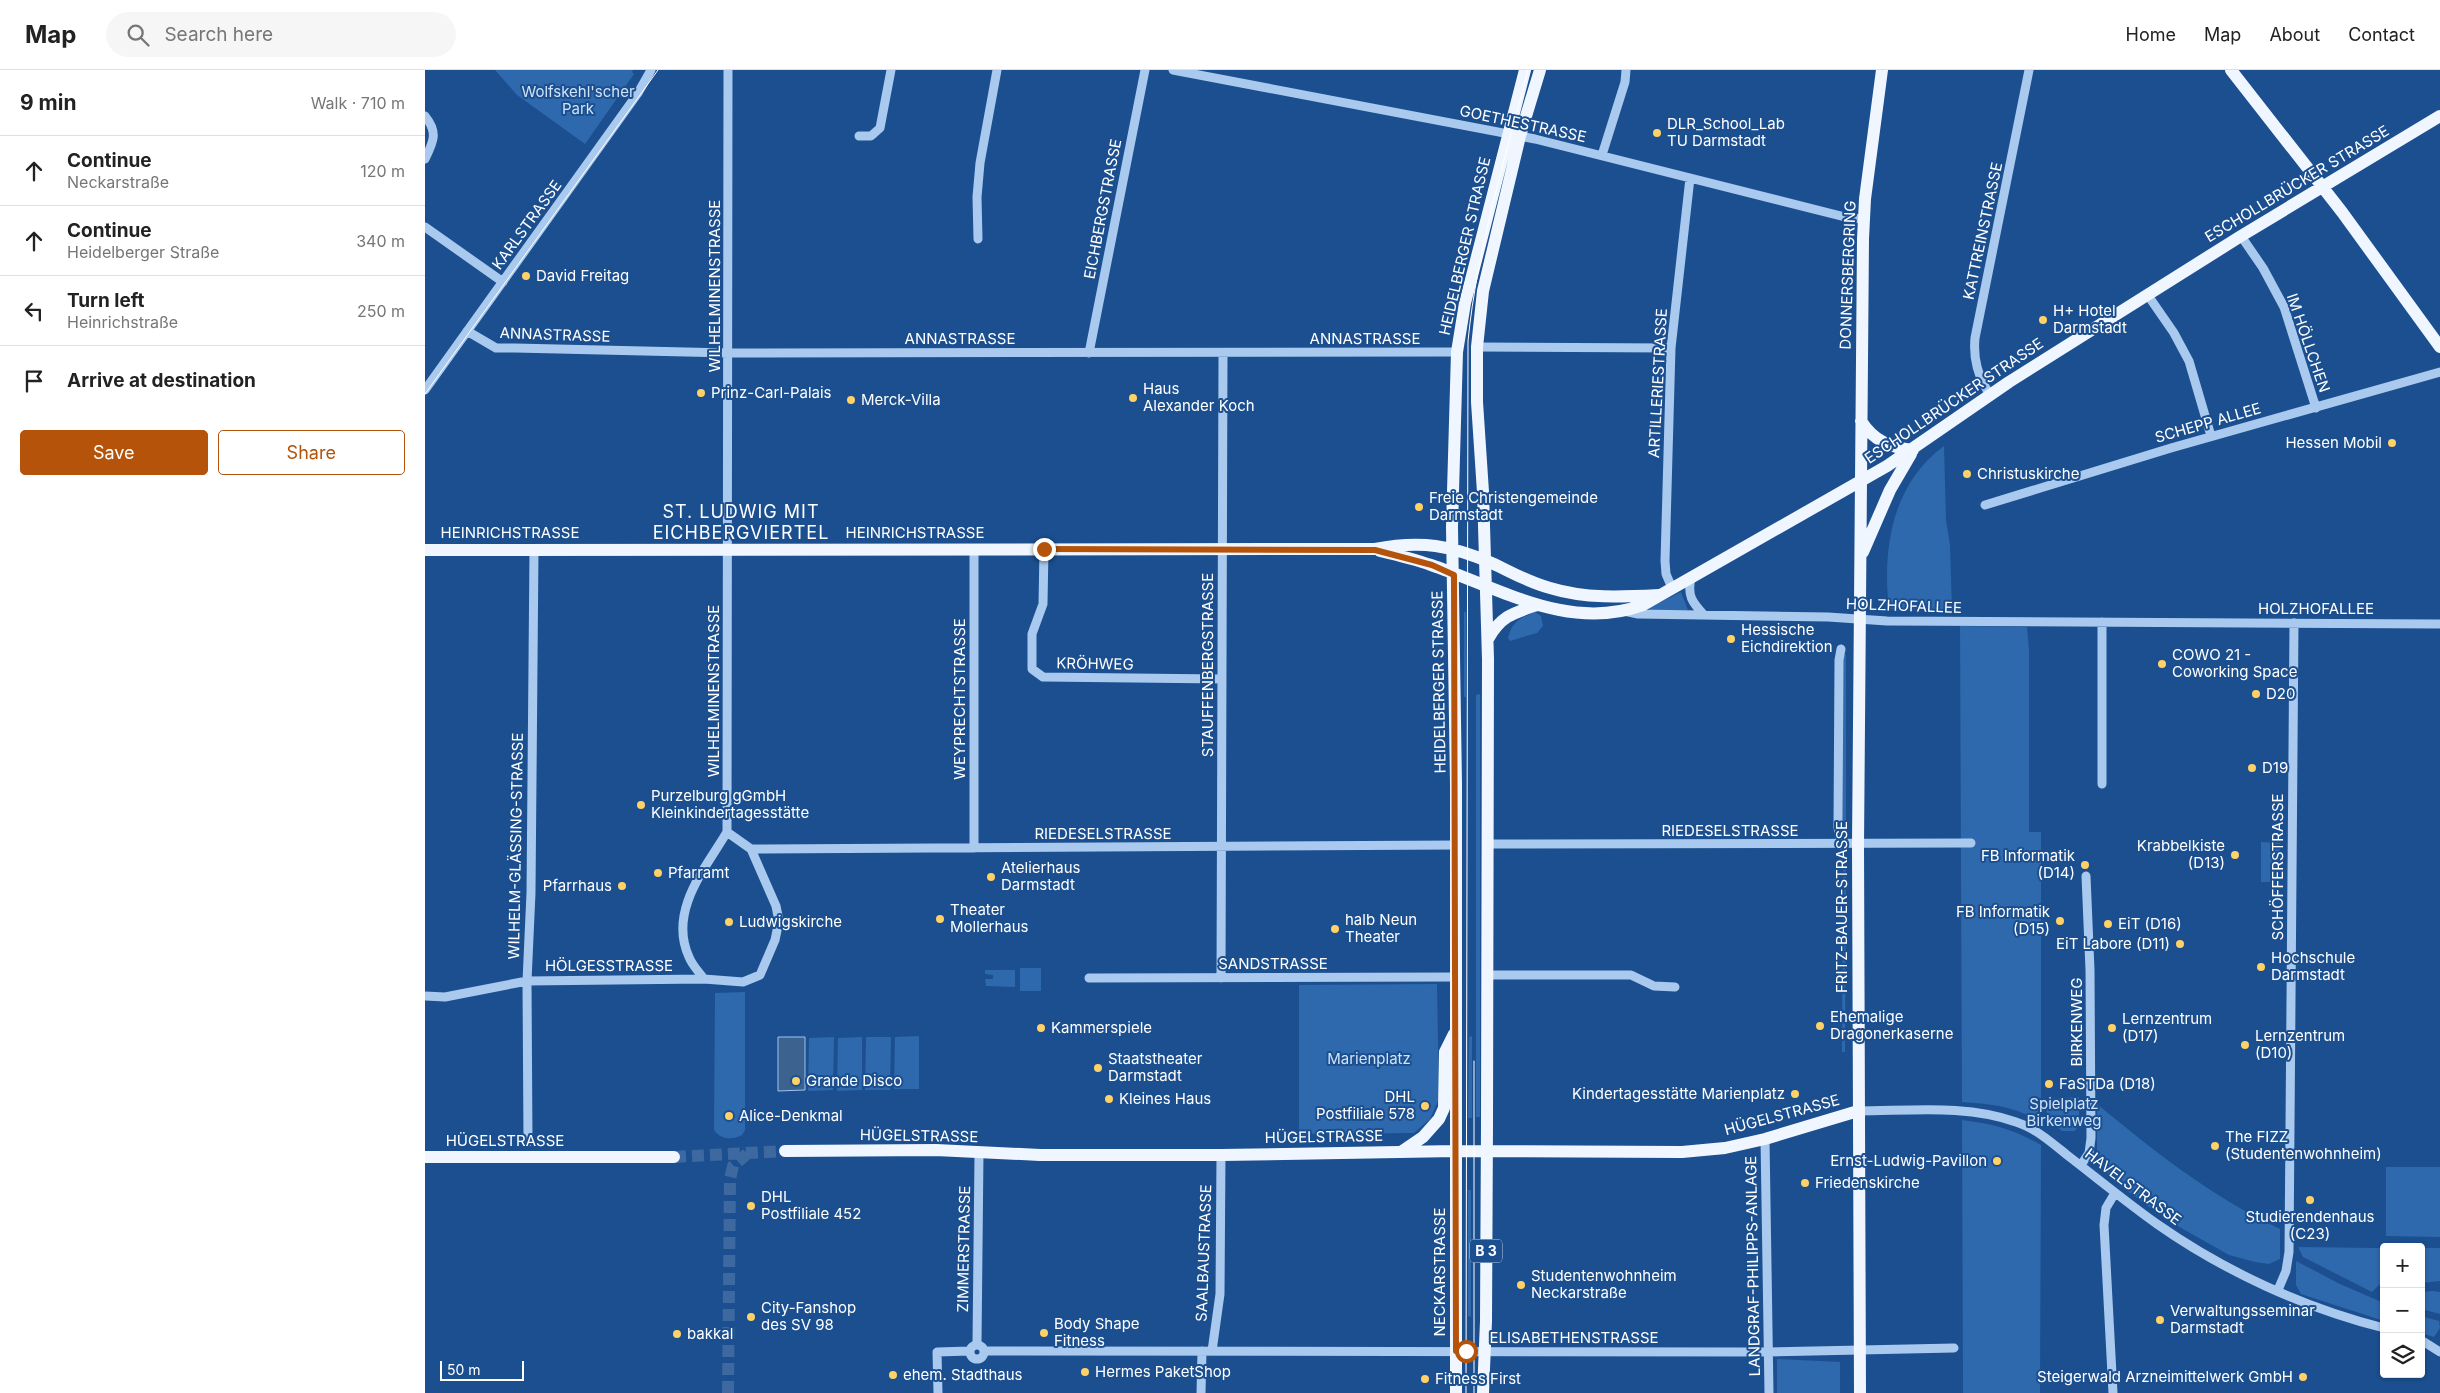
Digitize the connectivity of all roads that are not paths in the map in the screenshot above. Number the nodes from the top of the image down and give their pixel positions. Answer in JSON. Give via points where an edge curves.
{"nodes":[{"id":1,"x":728,"y":70,"type":"edge"},
{"id":2,"x":891,"y":70,"type":"edge"},
{"id":3,"x":997,"y":70,"type":"edge"},
{"id":4,"x":1145,"y":70,"type":"edge"},
{"id":5,"x":1173,"y":70,"type":"edge"},
{"id":6,"x":1525,"y":70,"type":"edge"},
{"id":7,"x":1540,"y":70,"type":"edge"},
{"id":8,"x":1626,"y":70,"type":"edge"},
{"id":9,"x":1882,"y":70,"type":"edge"},
{"id":10,"x":2029,"y":70,"type":"edge"},
{"id":11,"x":2231,"y":70,"type":"edge"},
{"id":12,"x":650,"y":72,"type":"edge"},
{"id":13,"x":425,"y":116,"type":"edge"},
{"id":14,"x":2440,"y":116,"type":"edge"},
{"id":15,"x":1514,"y":135,"type":"junction"},
{"id":16,"x":859,"y":136,"type":"dead end"},
{"id":17,"x":1602,"y":155,"type":"junction"},
{"id":18,"x":425,"y":159,"type":"edge"},
{"id":19,"x":1690,"y":178,"type":"junction"},
{"id":20,"x":2323,"y":187,"type":"junction"},
{"id":21,"x":1864,"y":219,"type":"junction"},
{"id":22,"x":425,"y":227,"type":"edge"},
{"id":23,"x":2241,"y":236,"type":"junction"},
{"id":24,"x":978,"y":239,"type":"dead end"},
{"id":25,"x":503,"y":282,"type":"junction"},
{"id":26,"x":2147,"y":294,"type":"junction"},
{"id":27,"x":467,"y":331,"type":"junction"},
{"id":28,"x":1477,"y":347,"type":"junction"},
{"id":29,"x":2440,"y":347,"type":"edge"},
{"id":30,"x":1671,"y":348,"type":"junction"},
{"id":31,"x":1457,"y":352,"type":"junction"},
{"id":32,"x":729,"y":353,"type":"junction"},
{"id":33,"x":1089,"y":353,"type":"junction"},
{"id":34,"x":1223,"y":353,"type":"junction"},
{"id":35,"x":2440,"y":372,"type":"edge"},
{"id":36,"x":425,"y":390,"type":"edge"},
{"id":37,"x":1990,"y":395,"type":"junction"},
{"id":38,"x":2316,"y":408,"type":"junction"},
{"id":39,"x":1861,"y":421,"type":"junction"},
{"id":40,"x":2211,"y":436,"type":"junction"},
{"id":41,"x":1913,"y":450,"type":"junction"},
{"id":42,"x":1860,"y":482,"type":"junction"},
{"id":43,"x":1985,"y":505,"type":"dead end"},
{"id":44,"x":534,"y":549,"type":"junction"},
{"id":45,"x":729,"y":549,"type":"junction"},
{"id":46,"x":974,"y":549,"type":"junction"},
{"id":47,"x":1044,"y":549,"type":"junction"},
{"id":48,"x":1452,"y":549,"type":"junction"},
{"id":49,"x":425,"y":550,"type":"edge"},
{"id":50,"x":1223,"y":550,"type":"junction"},
{"id":51,"x":1375,"y":550,"type":"junction"},
{"id":52,"x":1860,"y":559,"type":"junction"},
{"id":53,"x":1485,"y":560,"type":"junction"},
{"id":54,"x":1454,"y":575,"type":"junction"},
{"id":55,"x":1691,"y":578,"type":"junction"},
{"id":56,"x":1486,"y":586,"type":"junction"},
{"id":57,"x":1672,"y":588,"type":"junction"},
{"id":58,"x":1660,"y":595,"type":"junction"},
{"id":59,"x":1537,"y":604,"type":"junction"},
{"id":60,"x":1624,"y":611,"type":"junction"},
{"id":61,"x":1704,"y":615,"type":"junction"},
{"id":62,"x":1860,"y":619,"type":"junction"},
{"id":63,"x":2102,"y":622,"type":"junction"},
{"id":64,"x":2294,"y":623,"type":"junction"},
{"id":65,"x":2440,"y":624,"type":"edge"},
{"id":66,"x":1487,"y":639,"type":"junction"},
{"id":67,"x":1841,"y":649,"type":"dead end"},
{"id":68,"x":1222,"y":679,"type":"junction"},
{"id":69,"x":2102,"y":784,"type":"dead end"},
{"id":70,"x":727,"y":832,"type":"junction"},
{"id":71,"x":1971,"y":843,"type":"dead end"},
{"id":72,"x":1489,"y":844,"type":"junction"},
{"id":73,"x":1858,"y":844,"type":"junction"},
{"id":74,"x":1456,"y":845,"type":"junction"},
{"id":75,"x":1841,"y":845,"type":"junction"},
{"id":76,"x":1221,"y":847,"type":"junction"},
{"id":77,"x":974,"y":848,"type":"junction"},
{"id":78,"x":751,"y":850,"type":"junction"},
{"id":79,"x":2086,"y":876,"type":"dead end"},
{"id":80,"x":1488,"y":975,"type":"junction"},
{"id":81,"x":1457,"y":977,"type":"junction"},
{"id":82,"x":1089,"y":978,"type":"dead end"},
{"id":83,"x":1221,"y":978,"type":"junction"},
{"id":84,"x":527,"y":980,"type":"junction"},
{"id":85,"x":704,"y":980,"type":"junction"},
{"id":86,"x":1675,"y":987,"type":"dead end"},
{"id":87,"x":425,"y":996,"type":"edge"},
{"id":88,"x":1455,"y":1032,"type":"junction"},
{"id":89,"x":1858,"y":1111,"type":"junction"},
{"id":90,"x":1765,"y":1139,"type":"junction"},
{"id":91,"x":528,"y":1142,"type":"dead end"},
{"id":92,"x":785,"y":1151,"type":"tunnel mouth"},
{"id":93,"x":1455,"y":1151,"type":"junction"},
{"id":94,"x":1487,"y":1151,"type":"junction"},
{"id":95,"x":1401,"y":1152,"type":"junction"},
{"id":96,"x":979,"y":1154,"type":"junction"},
{"id":97,"x":1221,"y":1155,"type":"junction"},
{"id":98,"x":425,"y":1157,"type":"edge"},
{"id":99,"x":674,"y":1157,"type":"tunnel mouth"},
{"id":100,"x":2081,"y":1165,"type":"junction"},
{"id":101,"x":2115,"y":1193,"type":"junction"},
{"id":102,"x":2278,"y":1290,"type":"junction"},
{"id":103,"x":2380,"y":1327,"type":"edge"},
{"id":104,"x":2425,"y":1343,"type":"edge"},
{"id":105,"x":977,"y":1344,"type":"junction"},
{"id":106,"x":1954,"y":1348,"type":"dead end"},
{"id":107,"x":1860,"y":1350,"type":"junction"},
{"id":108,"x":984,"y":1351,"type":"junction"},
{"id":109,"x":1202,"y":1351,"type":"junction"},
{"id":110,"x":1213,"y":1351,"type":"junction"},
{"id":111,"x":1456,"y":1351,"type":"junction"},
{"id":112,"x":1484,"y":1351,"type":"junction"},
{"id":113,"x":970,"y":1352,"type":"junction"},
{"id":114,"x":1769,"y":1352,"type":"junction"},
{"id":115,"x":2440,"y":1352,"type":"edge"},
{"id":116,"x":938,"y":1393,"type":"edge"},
{"id":117,"x":1201,"y":1393,"type":"edge"},
{"id":118,"x":1456,"y":1393,"type":"edge"},
{"id":119,"x":1483,"y":1393,"type":"edge"},
{"id":120,"x":1769,"y":1393,"type":"edge"},
{"id":121,"x":1860,"y":1393,"type":"edge"},
{"id":122,"x":2113,"y":1393,"type":"edge"}],
"edges":[{"from":1,"to":32,"type":"street","name":"WILHELMINENSTRASSE"},
{"from":2,"to":16,"type":"street","via":[[880,128],[871,136]]},
{"from":3,"to":24,"type":"street","via":[[980,163]]},
{"from":4,"to":33,"type":"street","name":"EICHBERGSTRASSE"},
{"from":5,"to":15,"type":"street","name":"GOETHESTRASSE"},
{"from":6,"to":15,"type":"main road","name":"HEIDELBERGER STRASSE","number":"B 3"},
{"from":7,"to":15,"type":"main road","name":"HEIDELBERGER STRASSE","number":"B 3"},
{"from":8,"to":17,"type":"street"},
{"from":9,"to":21,"type":"main road","name":"DONNERSBERGRING"},
{"from":10,"to":37,"type":"street","name":"KATTREINSTRASSE","via":[[1975,338],[1977,369]]},
{"from":11,"to":20,"type":"main road"},
{"from":12,"to":25,"type":"street","name":"KARLSTRASSE"},
{"from":13,"to":18,"type":"street","via":[[433,125],[434,142]]},
{"from":14,"to":20,"type":"main road","name":"ESCHOLLBRÜCKER STRASSE"},
{"from":15,"to":17,"type":"street","name":"GOETHESTRASSE"},
{"from":15,"to":28,"type":"main road","name":"HEIDELBERGER STRASSE","number":"B 3","via":[[1483,290]]},
{"from":15,"to":31,"type":"main road","name":"HEIDELBERGER STRASSE","number":"B 3","via":[[1465,303]]},
{"from":17,"to":19,"type":"street","name":"GOETHESTRASSE"},
{"from":19,"to":21,"type":"street","name":"GOETHESTRASSE"},
{"from":19,"to":30,"type":"street","name":"ARTILLERIESTRASSE"},
{"from":20,"to":23,"type":"main road","name":"ESCHOLLBRÜCKER STRASSE"},
{"from":20,"to":29,"type":"main road"},
{"from":21,"to":39,"type":"main road","name":"DONNERSBERGRING"},
{"from":22,"to":25,"type":"street"},
{"from":23,"to":26,"type":"main road","name":"ESCHOLLBRÜCKER STRASSE"},
{"from":23,"to":38,"type":"street","name":"IM HÖLLCHEN","via":[[2284,307]]},
{"from":25,"to":27,"type":"street","name":"KARLSTRASSE"},
{"from":26,"to":37,"type":"main road","name":"ESCHOLLBRÜCKER STRASSE"},
{"from":26,"to":40,"type":"street","via":[[2189,361]]},
{"from":27,"to":32,"type":"street","name":"ANNASTRASSE","via":[[496,348]]},
{"from":27,"to":36,"type":"street","name":"KARLSTRASSE"},
{"from":28,"to":30,"type":"street"},
{"from":28,"to":53,"type":"main road","name":"HEIDELBERGER STRASSE","number":"B 3"},
{"from":30,"to":57,"type":"street","name":"ARTILLERIESTRASSE","via":[[1665,561]]},
{"from":31,"to":34,"type":"street","name":"ANNASTRASSE"},
{"from":31,"to":48,"type":"main road","name":"HEIDELBERGER STRASSE","number":"B 3"},
{"from":32,"to":33,"type":"street","name":"ANNASTRASSE"},
{"from":32,"to":45,"type":"street","name":"WILHELMINENSTRASSE"},
{"from":33,"to":34,"type":"street","name":"ANNASTRASSE"},
{"from":34,"to":50,"type":"street","name":"STAUFFENBERGSTRASSE"},
{"from":35,"to":38,"type":"street","name":"SCHEPP ALLEE"},
{"from":37,"to":41,"type":"main road","name":"ESCHOLLBRÜCKER STRASSE"},
{"from":38,"to":40,"type":"street","name":"SCHEPP ALLEE"},
{"from":39,"to":41,"type":"main road","via":[[1878,441]]},
{"from":39,"to":42,"type":"main road","name":"DONNERSBERGRING"},
{"from":40,"to":43,"type":"street","name":"SCHEPP ALLEE"},
{"from":41,"to":42,"type":"main road","name":"ESCHOLLBRÜCKER STRASSE"},
{"from":41,"to":52,"type":"main road","via":[[1890,490]]},
{"from":42,"to":52,"type":"main road","name":"FRITZ-BAUER-STRASSE"},
{"from":42,"to":55,"type":"main road","name":"ESCHOLLBRÜCKER STRASSE"},
{"from":44,"to":45,"type":"main road","name":"HEINRICHSTRASSE"},
{"from":44,"to":49,"type":"main road","name":"HEINRICHSTRASSE"},
{"from":44,"to":84,"type":"street","name":"WILHELM-GLÄSSING-STRASSE","via":[[531,893]]},
{"from":45,"to":46,"type":"main road","name":"HEINRICHSTRASSE"},
{"from":45,"to":70,"type":"street","name":"WILHELMINENSTRASSE"},
{"from":46,"to":47,"type":"main road","name":"HEINRICHSTRASSE"},
{"from":46,"to":77,"type":"street","name":"WEYPRECHTSTRASSE"},
{"from":47,"to":50,"type":"main road","name":"HEINRICHSTRASSE"},
{"from":47,"to":68,"type":"street","name":"KRÖHWEG","via":[[1043,604],[1032,634],[1032,669],[1043,677]]},
{"from":48,"to":51,"type":"main road","name":"HEINRICHSTRASSE","via":[[1403,544]]},
{"from":48,"to":53,"type":"main road","name":"HEINRICHSTRASSE"},
{"from":48,"to":54,"type":"main road","name":"HEIDELBERGER STRASSE","number":"B 3"},
{"from":50,"to":51,"type":"main road","name":"HEINRICHSTRASSE"},
{"from":50,"to":68,"type":"street","name":"STAUFFENBERGSTRASSE"},
{"from":51,"to":54,"type":"main road","name":"HEINRICHSTRASSE","via":[[1432,565]]},
{"from":52,"to":62,"type":"main road","name":"FRITZ-BAUER-STRASSE"},
{"from":53,"to":56,"type":"main road","name":"HEIDELBERGER STRASSE","number":"B 3"},
{"from":53,"to":58,"type":"main road","name":"ESCHOLLBRÜCKER STRASSE","via":[[1508,573],[1570,594],[1614,597]]},
{"from":54,"to":56,"type":"main road","name":"HEINRICHSTRASSE"},
{"from":54,"to":74,"type":"main road","name":"HEIDELBERGER STRASSE","number":"B 3"},
{"from":55,"to":57,"type":"main road","name":"ESCHOLLBRÜCKER STRASSE"},
{"from":55,"to":61,"type":"street","via":[[1689,594]]},
{"from":56,"to":59,"type":"main road","name":"ESCHOLLBRÜCKER STRASSE"},
{"from":56,"to":66,"type":"main road","name":"HEIDELBERGER STRASSE","number":"B 3"},
{"from":57,"to":58,"type":"main road","name":"ESCHOLLBRÜCKER STRASSE"},
{"from":58,"to":60,"type":"main road","name":"ESCHOLLBRÜCKER STRASSE"},
{"from":59,"to":60,"type":"main road","name":"ESCHOLLBRÜCKER STRASSE","via":[[1568,613],[1593,615]]},
{"from":59,"to":66,"type":"main road","via":[[1508,615]]},
{"from":60,"to":61,"type":"street","name":"HOLZHOFALLEE"},
{"from":61,"to":62,"type":"street","name":"HOLZHOFALLEE"},
{"from":62,"to":63,"type":"street","name":"HOLZHOFALLEE"},
{"from":62,"to":73,"type":"main road","name":"FRITZ-BAUER-STRASSE"},
{"from":63,"to":64,"type":"street","name":"HOLZHOFALLEE"},
{"from":63,"to":69,"type":"street"},
{"from":64,"to":65,"type":"street","name":"HOLZHOFALLEE"},
{"from":64,"to":102,"type":"street","name":"SCHÖFFERSTRASSE","via":[[2289,1242],[2288,1264]]},
{"from":66,"to":72,"type":"main road","name":"HEIDELBERGER STRASSE","number":"B 3"},
{"from":67,"to":75,"type":"street","name":"FRITZ-BAUER-STRASSE","via":[[1838,827]]},
{"from":68,"to":76,"type":"street","name":"STAUFFENBERGSTRASSE"},
{"from":70,"to":78,"type":"street"},
{"from":70,"to":85,"type":"street","via":[[684,908],[683,936],[689,957]]},
{"from":71,"to":73,"type":"street","name":"RIEDESELSTRASSE"},
{"from":72,"to":75,"type":"street","name":"RIEDESELSTRASSE"},
{"from":72,"to":80,"type":"main road","name":"HEIDELBERGER STRASSE","number":"B 3"},
{"from":73,"to":75,"type":"street","name":"RIEDESELSTRASSE"},
{"from":73,"to":89,"type":"main road","name":"FRITZ-BAUER-STRASSE"},
{"from":74,"to":76,"type":"street","name":"RIEDESELSTRASSE"},
{"from":74,"to":81,"type":"main road","name":"HEIDELBERGER STRASSE","number":"B 3"},
{"from":76,"to":77,"type":"street","name":"RIEDESELSTRASSE"},
{"from":76,"to":83,"type":"street","name":"STAUFFENBERGSTRASSE"},
{"from":77,"to":78,"type":"street","name":"RIEDESELSTRASSE"},
{"from":78,"to":85,"type":"street","name":"HÖLGESSTRASSE","via":[[776,906],[779,921],[775,940],[760,975],[755,979],[743,982]]},
{"from":79,"to":100,"type":"street","name":"BIRKENWEG","via":[[2091,1138],[2089,1153]]},
{"from":80,"to":86,"type":"street","via":[[1631,975],[1654,986]]},
{"from":80,"to":94,"type":"main road","name":"HEIDELBERGER STRASSE","number":"B 3"},
{"from":81,"to":83,"type":"street","name":"SANDSTRASSE"},
{"from":81,"to":88,"type":"main road","name":"HEIDELBERGER STRASSE","number":"B 3"},
{"from":82,"to":83,"type":"street","name":"SANDSTRASSE"},
{"from":84,"to":85,"type":"street","name":"HÖLGESSTRASSE"},
{"from":84,"to":87,"type":"street","name":"HÖLGESSTRASSE","via":[[445,997]]},
{"from":84,"to":91,"type":"street","name":"WILHELM-GLÄSSING-STRASSE"},
{"from":88,"to":93,"type":"main road","name":"HEIDELBERGER STRASSE","number":"B 3"},
{"from":88,"to":95,"type":"main road","via":[[1445,1052],[1444,1108],[1423,1137]]},
{"from":89,"to":90,"type":"main road","name":"HÜGELSTRASSE"},
{"from":89,"to":100,"type":"street","name":"HAVELSTRASSE","via":[[1953,1111],[2005,1118],[2037,1132]]},
{"from":89,"to":107,"type":"main road","name":"FRITZ-BAUER-STRASSE"},
{"from":90,"to":94,"type":"main road","name":"HÜGELSTRASSE","via":[[1725,1148],[1682,1152]]},
{"from":90,"to":114,"type":"street","name":"LANDGRAF-PHILIPPS-ANLAGE"},
{"from":92,"to":96,"type":"main road","name":"HÜGELSTRASSE","via":[[936,1150]]},
{"from":93,"to":94,"type":"main road","name":"HÜGELSTRASSE"},
{"from":93,"to":95,"type":"main road","name":"HÜGELSTRASSE"},
{"from":93,"to":111,"type":"main road","name":"NECKARSTRASSE","number":"B 3"},
{"from":94,"to":112,"type":"main road","number":"B 3"},
{"from":95,"to":97,"type":"main road","name":"HÜGELSTRASSE"},
{"from":96,"to":97,"type":"main road","name":"HÜGELSTRASSE"},
{"from":96,"to":105,"type":"street","name":"ZIMMERSTRASSE"},
{"from":97,"to":110,"type":"street","name":"SAALBAUSTRASSE","via":[[1220,1294]]},
{"from":98,"to":99,"type":"main road","name":"HÜGELSTRASSE"},
{"from":100,"to":101,"type":"street","name":"HAVELSTRASSE"},
{"from":101,"to":102,"type":"street","name":"HAVELSTRASSE","via":[[2194,1247]]},
{"from":101,"to":122,"type":"street","via":[[2106,1208],[2104,1225]]},
{"from":102,"to":103,"type":"street","name":"HAVELSTRASSE","via":[[2331,1313]]},
{"from":104,"to":115,"type":"street"},
{"from":105,"to":108,"type":"street"},
{"from":105,"to":113,"type":"street"},
{"from":106,"to":107,"type":"street","name":"ELISABETHENSTRASSE"},
{"from":107,"to":114,"type":"street","name":"ELISABETHENSTRASSE"},
{"from":107,"to":121,"type":"main road","name":"FRITZ-BAUER-STRASSE"},
{"from":108,"to":109,"type":"street","name":"ELISABETHENSTRASSE"},
{"from":108,"to":113,"type":"street","via":[[983,1356],[977,1358]]},
{"from":109,"to":110,"type":"street","name":"ELISABETHENSTRASSE"},
{"from":109,"to":117,"type":"street"},
{"from":110,"to":111,"type":"street","name":"ELISABETHENSTRASSE"},
{"from":111,"to":112,"type":"street","name":"ELISABETHENSTRASSE"},
{"from":111,"to":118,"type":"main road","name":"NECKARSTRASSE","number":"B 3"},
{"from":112,"to":114,"type":"street","name":"ELISABETHENSTRASSE"},
{"from":112,"to":119,"type":"main road","number":"B 3"},
{"from":113,"to":116,"type":"street","via":[[937,1352]]},
{"from":114,"to":120,"type":"street","name":"LANDGRAF-PHILIPPS-ANLAGE"}]}
